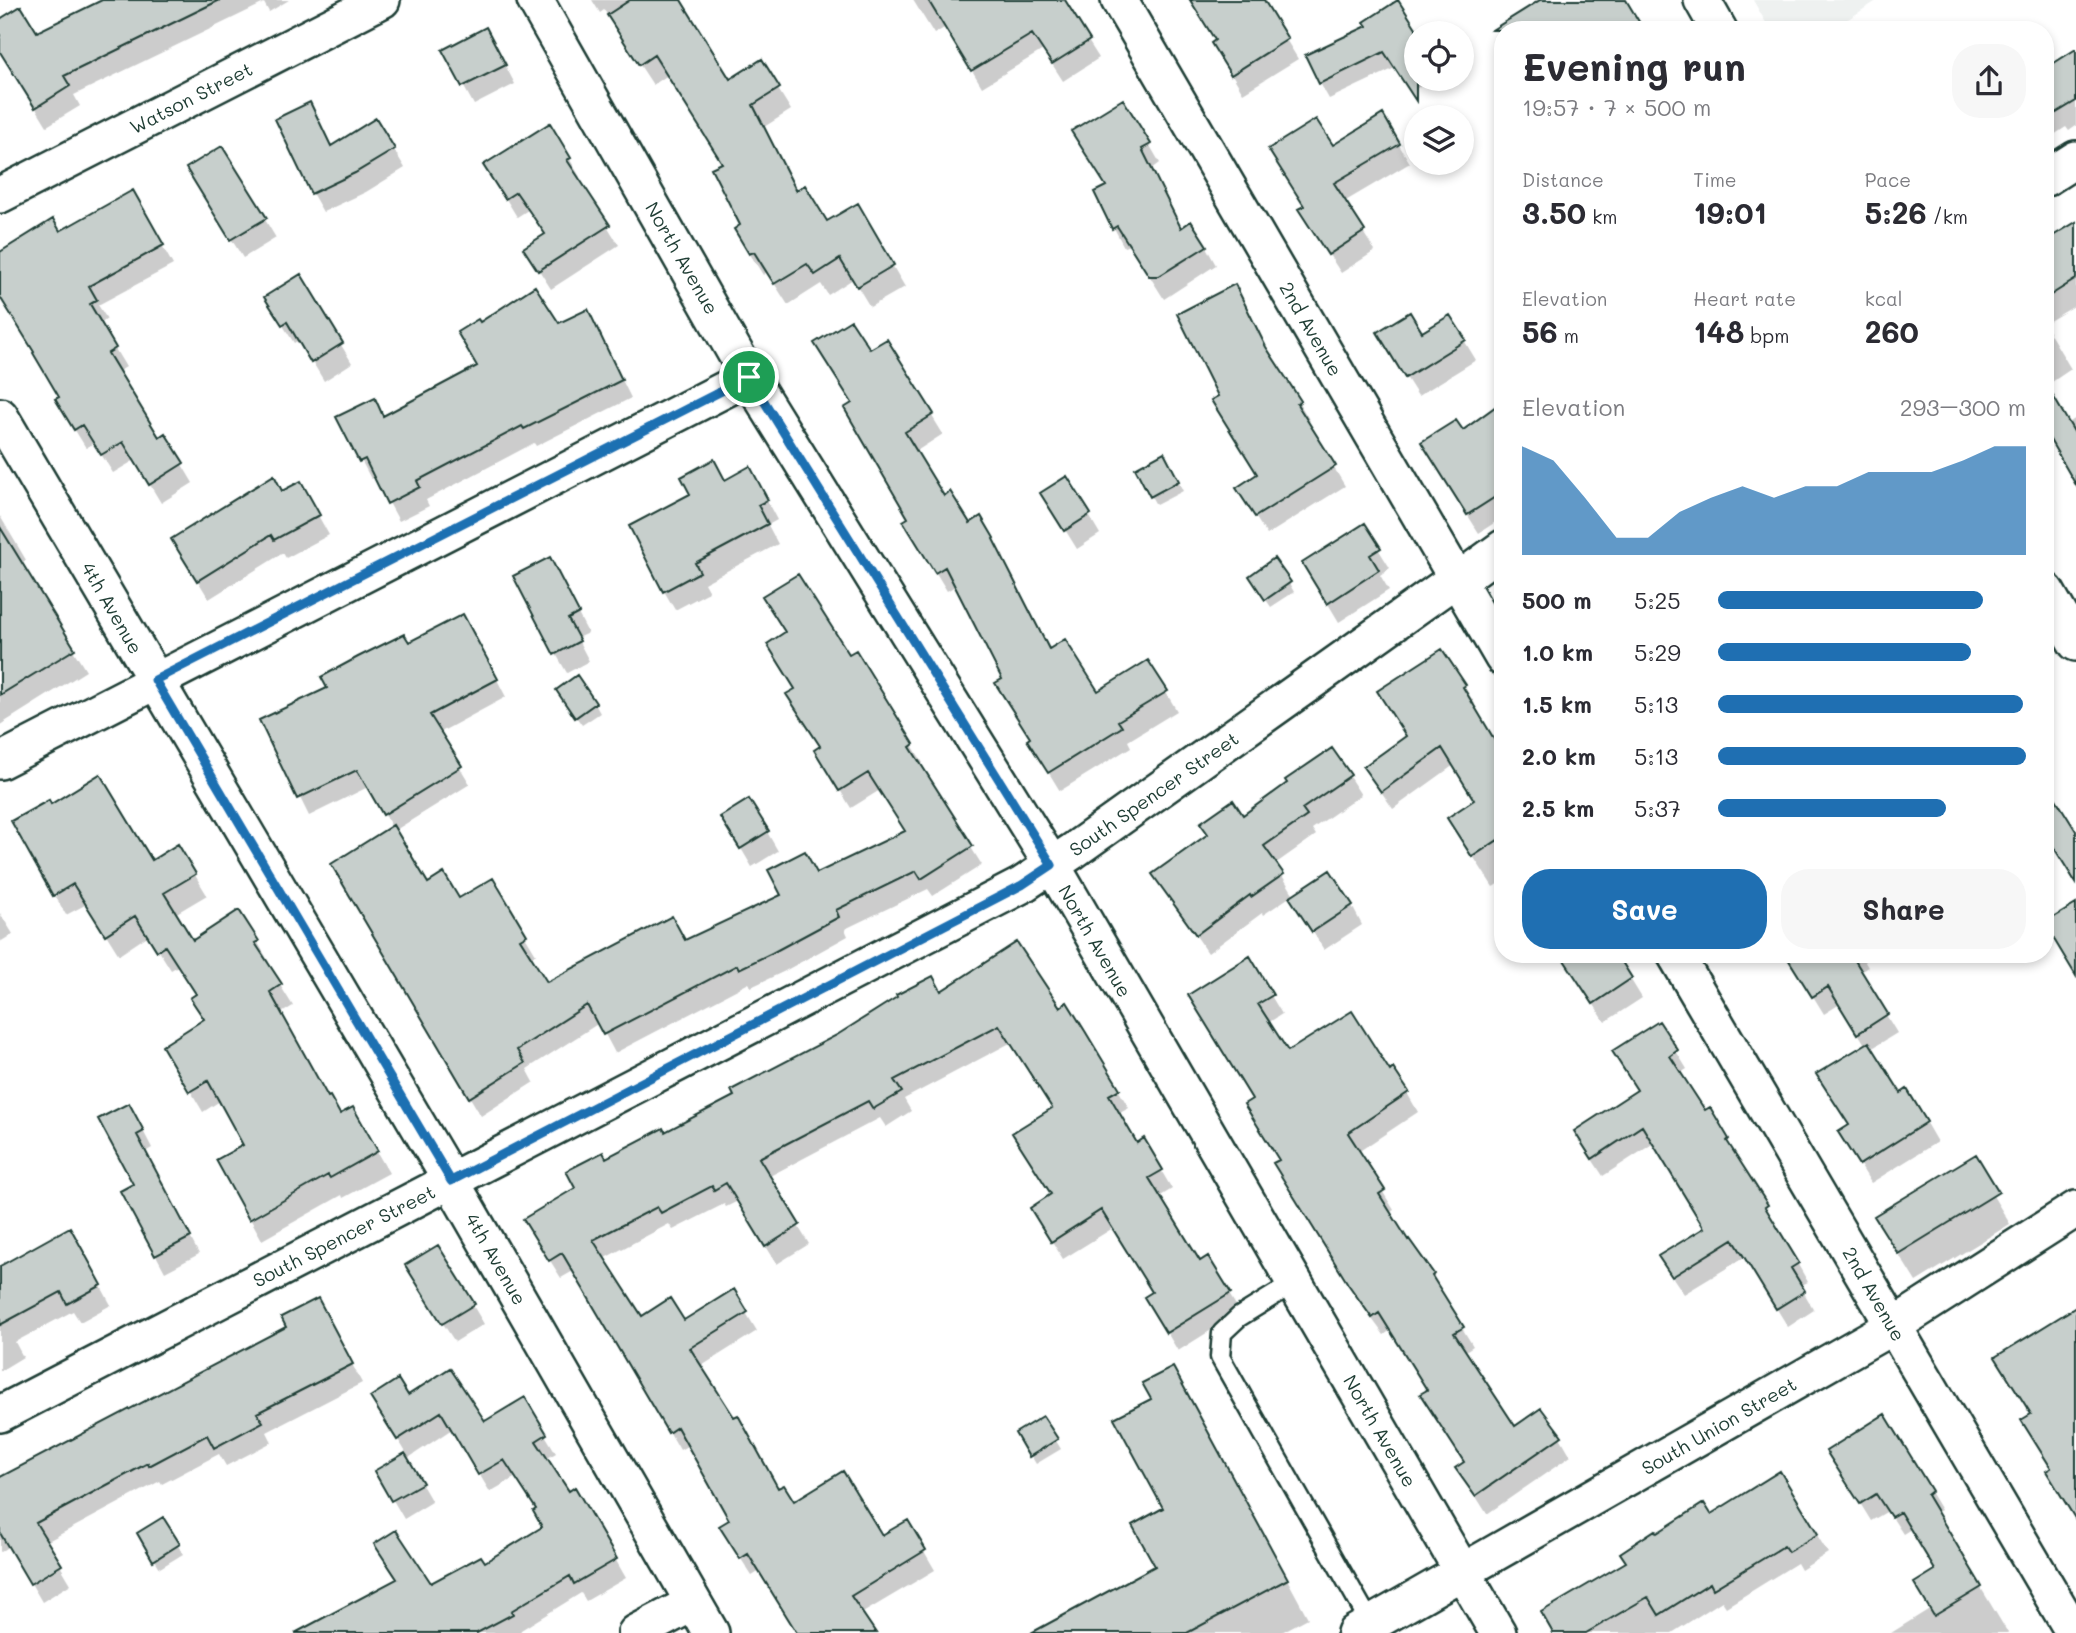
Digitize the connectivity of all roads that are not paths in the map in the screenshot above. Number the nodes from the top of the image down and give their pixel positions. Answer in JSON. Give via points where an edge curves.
{"nodes":[{"id":1,"x":382,"y":0,"type":"edge"},
{"id":2,"x":535,"y":0,"type":"edge"},
{"id":3,"x":1119,"y":0,"type":"edge"},
{"id":4,"x":1702,"y":0,"type":"edge"},
{"id":5,"x":1714,"y":21,"type":"edge"},
{"id":6,"x":2076,"y":159,"type":"edge"},
{"id":7,"x":2054,"y":172,"type":"edge"},
{"id":8,"x":0,"y":195,"type":"edge"},
{"id":9,"x":749,"y":377,"type":"junction"},
{"id":10,"x":0,"y":416,"type":"edge"},
{"id":11,"x":1494,"y":555,"type":"edge"},
{"id":12,"x":1457,"y":578,"type":"junction"},
{"id":13,"x":2054,"y":605,"type":"edge"},
{"id":14,"x":1494,"y":642,"type":"edge"},
{"id":15,"x":2076,"y":643,"type":"edge"},
{"id":16,"x":155,"y":680,"type":"junction"},
{"id":17,"x":0,"y":761,"type":"edge"},
{"id":18,"x":1052,"y":865,"type":"junction"},
{"id":19,"x":1680,"y":963,"type":"edge"},
{"id":20,"x":451,"y":1181,"type":"junction"},
{"id":21,"x":2076,"y":1209,"type":"edge"},
{"id":22,"x":1294,"y":1283,"type":"junction"},
{"id":23,"x":1893,"y":1326,"type":"junction"},
{"id":24,"x":0,"y":1415,"type":"edge"},
{"id":25,"x":1463,"y":1573,"type":"junction"},
{"id":26,"x":693,"y":1603,"type":"junction"},
{"id":27,"x":1363,"y":1629,"type":"edge"},
{"id":28,"x":636,"y":1633,"type":"edge"},
{"id":29,"x":711,"y":1633,"type":"edge"},
{"id":30,"x":1498,"y":1633,"type":"edge"},
{"id":31,"x":2074,"y":1633,"type":"edge"}],
"edges":[{"from":1,"to":8,"type":"street","name":"Watson Street"},
{"from":2,"to":9,"type":"street","name":"North Avenue"},
{"from":3,"to":12,"type":"street","name":"2nd Avenue"},
{"from":4,"to":5,"type":"street"},
{"from":6,"to":7,"type":"street"},
{"from":9,"to":16,"type":"street"},
{"from":9,"to":18,"type":"street","name":"North Avenue"},
{"from":10,"to":16,"type":"street","name":"4th Avenue"},
{"from":11,"to":12,"type":"street","name":"South Spencer Street"},
{"from":12,"to":14,"type":"street","name":"2nd Avenue"},
{"from":12,"to":18,"type":"street","name":"South Spencer Street"},
{"from":13,"to":15,"type":"street"},
{"from":16,"to":17,"type":"street"},
{"from":16,"to":20,"type":"street","name":"4th Avenue"},
{"from":18,"to":20,"type":"street","name":"South Spencer Street","via":[[1022,885]]},
{"from":18,"to":22,"type":"street","name":"North Avenue"},
{"from":19,"to":23,"type":"street","name":"2nd Avenue"},
{"from":20,"to":24,"type":"street","name":"South Spencer Street"},
{"from":20,"to":26,"type":"street","name":"4th Avenue"},
{"from":21,"to":23,"type":"street","name":"South Union Street"},
{"from":22,"to":25,"type":"street","name":"North Avenue"},
{"from":22,"to":27,"type":"lane","via":[[1222,1333],[1220,1357]]},
{"from":23,"to":25,"type":"street","name":"South Union Street"},
{"from":23,"to":31,"type":"street","name":"2nd Avenue"},
{"from":25,"to":27,"type":"street","name":"South Union Street"},
{"from":25,"to":30,"type":"street","name":"North Avenue"},
{"from":26,"to":28,"type":"street"},
{"from":26,"to":29,"type":"street","name":"4th Avenue"}]}
